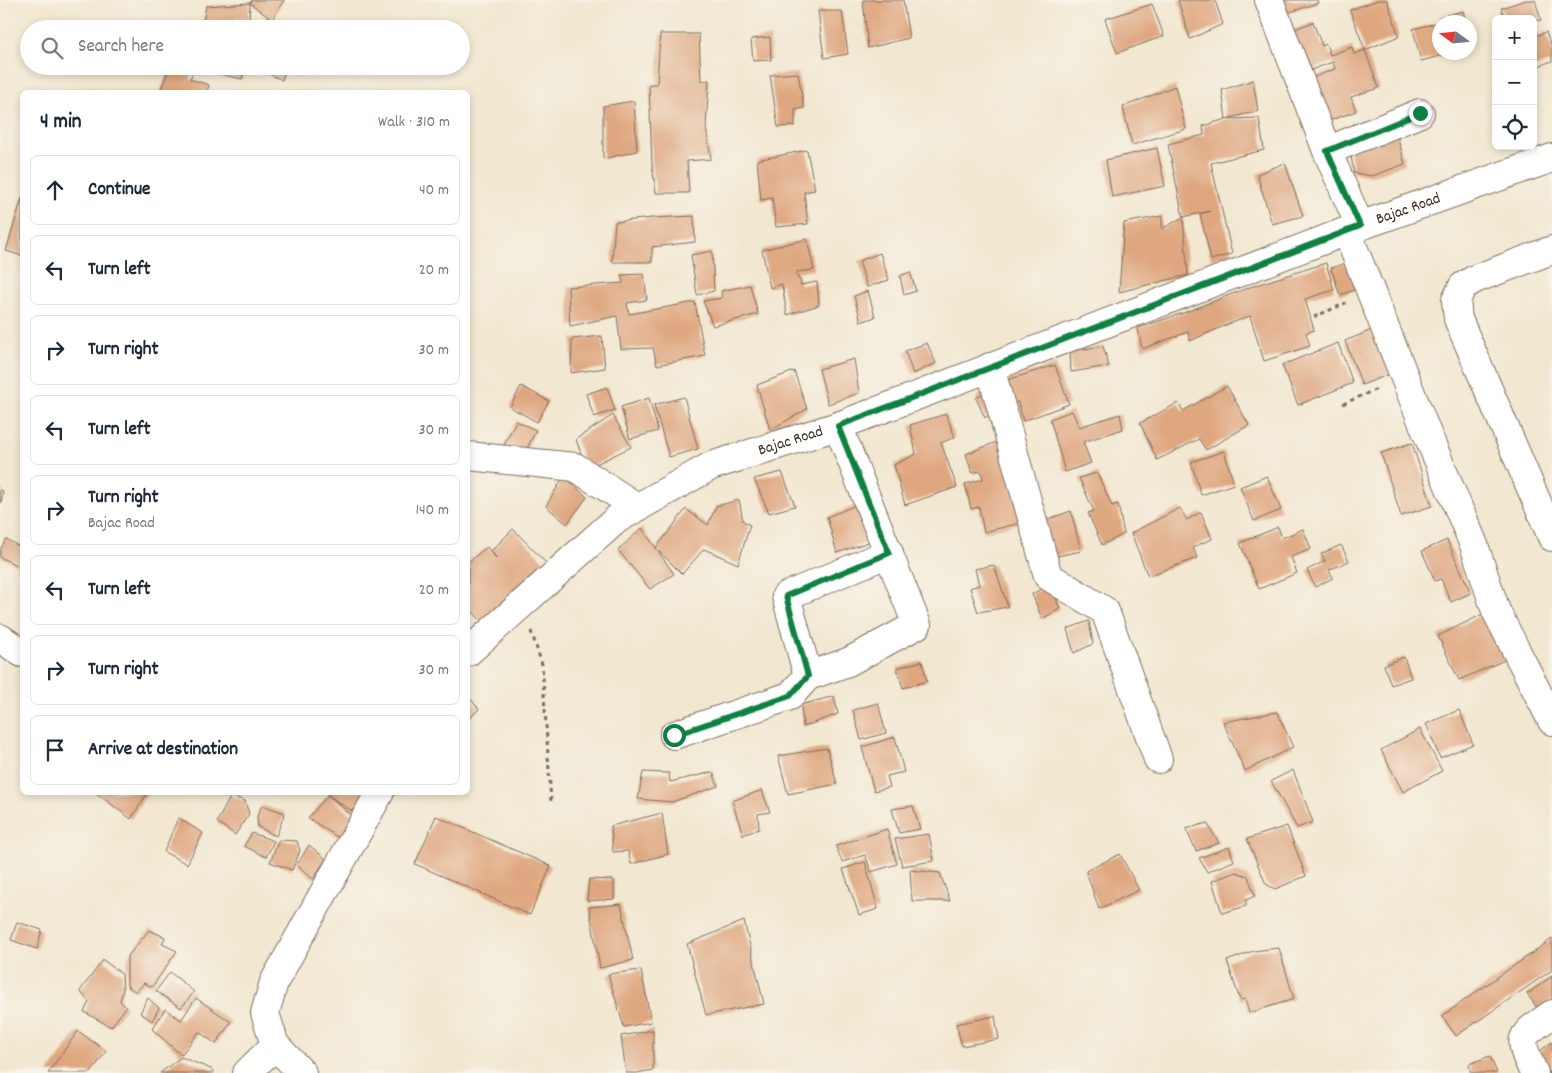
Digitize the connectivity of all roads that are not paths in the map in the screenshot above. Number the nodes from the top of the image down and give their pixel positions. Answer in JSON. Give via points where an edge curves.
{"nodes":[{"id":1,"x":1269,"y":0,"type":"edge"},
{"id":2,"x":1420,"y":113,"type":"dead end"},
{"id":3,"x":1327,"y":151,"type":"junction"},
{"id":4,"x":1552,"y":158,"type":"edge"},
{"id":5,"x":1353,"y":229,"type":"junction"},
{"id":6,"x":1551,"y":255,"type":"edge"},
{"id":7,"x":990,"y":367,"type":"junction"},
{"id":8,"x":838,"y":426,"type":"junction"},
{"id":9,"x":470,"y":456,"type":"edge"},
{"id":10,"x":637,"y":507,"type":"junction"},
{"id":11,"x":1550,"y":529,"type":"edge"},
{"id":12,"x":889,"y":553,"type":"junction"},
{"id":13,"x":0,"y":638,"type":"edge"},
{"id":14,"x":470,"y":650,"type":"edge"},
{"id":15,"x":20,"y":652,"type":"edge"},
{"id":16,"x":808,"y":676,"type":"junction"},
{"id":17,"x":1552,"y":721,"type":"edge"},
{"id":18,"x":674,"y":735,"type":"dead end"},
{"id":19,"x":1158,"y":759,"type":"dead end"},
{"id":20,"x":378,"y":795,"type":"edge"},
{"id":21,"x":1552,"y":1014,"type":"edge"},
{"id":22,"x":275,"y":1045,"type":"junction"},
{"id":23,"x":247,"y":1073,"type":"edge"},
{"id":24,"x":302,"y":1073,"type":"edge"},
{"id":25,"x":1534,"y":1073,"type":"edge"}],
"edges":[{"from":1,"to":3,"type":"street"},
{"from":2,"to":3,"type":"street"},
{"from":3,"to":5,"type":"street"},
{"from":4,"to":5,"type":"street","name":"Bajac Road"},
{"from":5,"to":7,"type":"street","name":"Bajac Road"},
{"from":5,"to":17,"type":"street","via":[[1372,292],[1474,544],[1496,611]]},
{"from":6,"to":11,"type":"street","via":[[1475,279],[1463,286],[1456,300],[1458,319]]},
{"from":7,"to":8,"type":"street","name":"Bajac Road"},
{"from":7,"to":19,"type":"street","via":[[1048,576],[1106,611]]},
{"from":8,"to":10,"type":"street","name":"Bajac Road","via":[[711,466]]},
{"from":8,"to":12,"type":"street"},
{"from":9,"to":10,"type":"street","via":[[575,467]]},
{"from":10,"to":14,"type":"street","name":"Bajac Road","via":[[617,519]]},
{"from":12,"to":16,"type":"street","via":[[786,596]]},
{"from":12,"to":16,"type":"street","via":[[917,625],[848,662]]},
{"from":13,"to":15,"type":"street"},
{"from":16,"to":18,"type":"street","via":[[790,696]]},
{"from":20,"to":22,"type":"street","via":[[274,982],[266,1013]]},
{"from":21,"to":25,"type":"street","via":[[1526,1032],[1522,1041]]},
{"from":22,"to":23,"type":"street"},
{"from":22,"to":24,"type":"street"}]}
